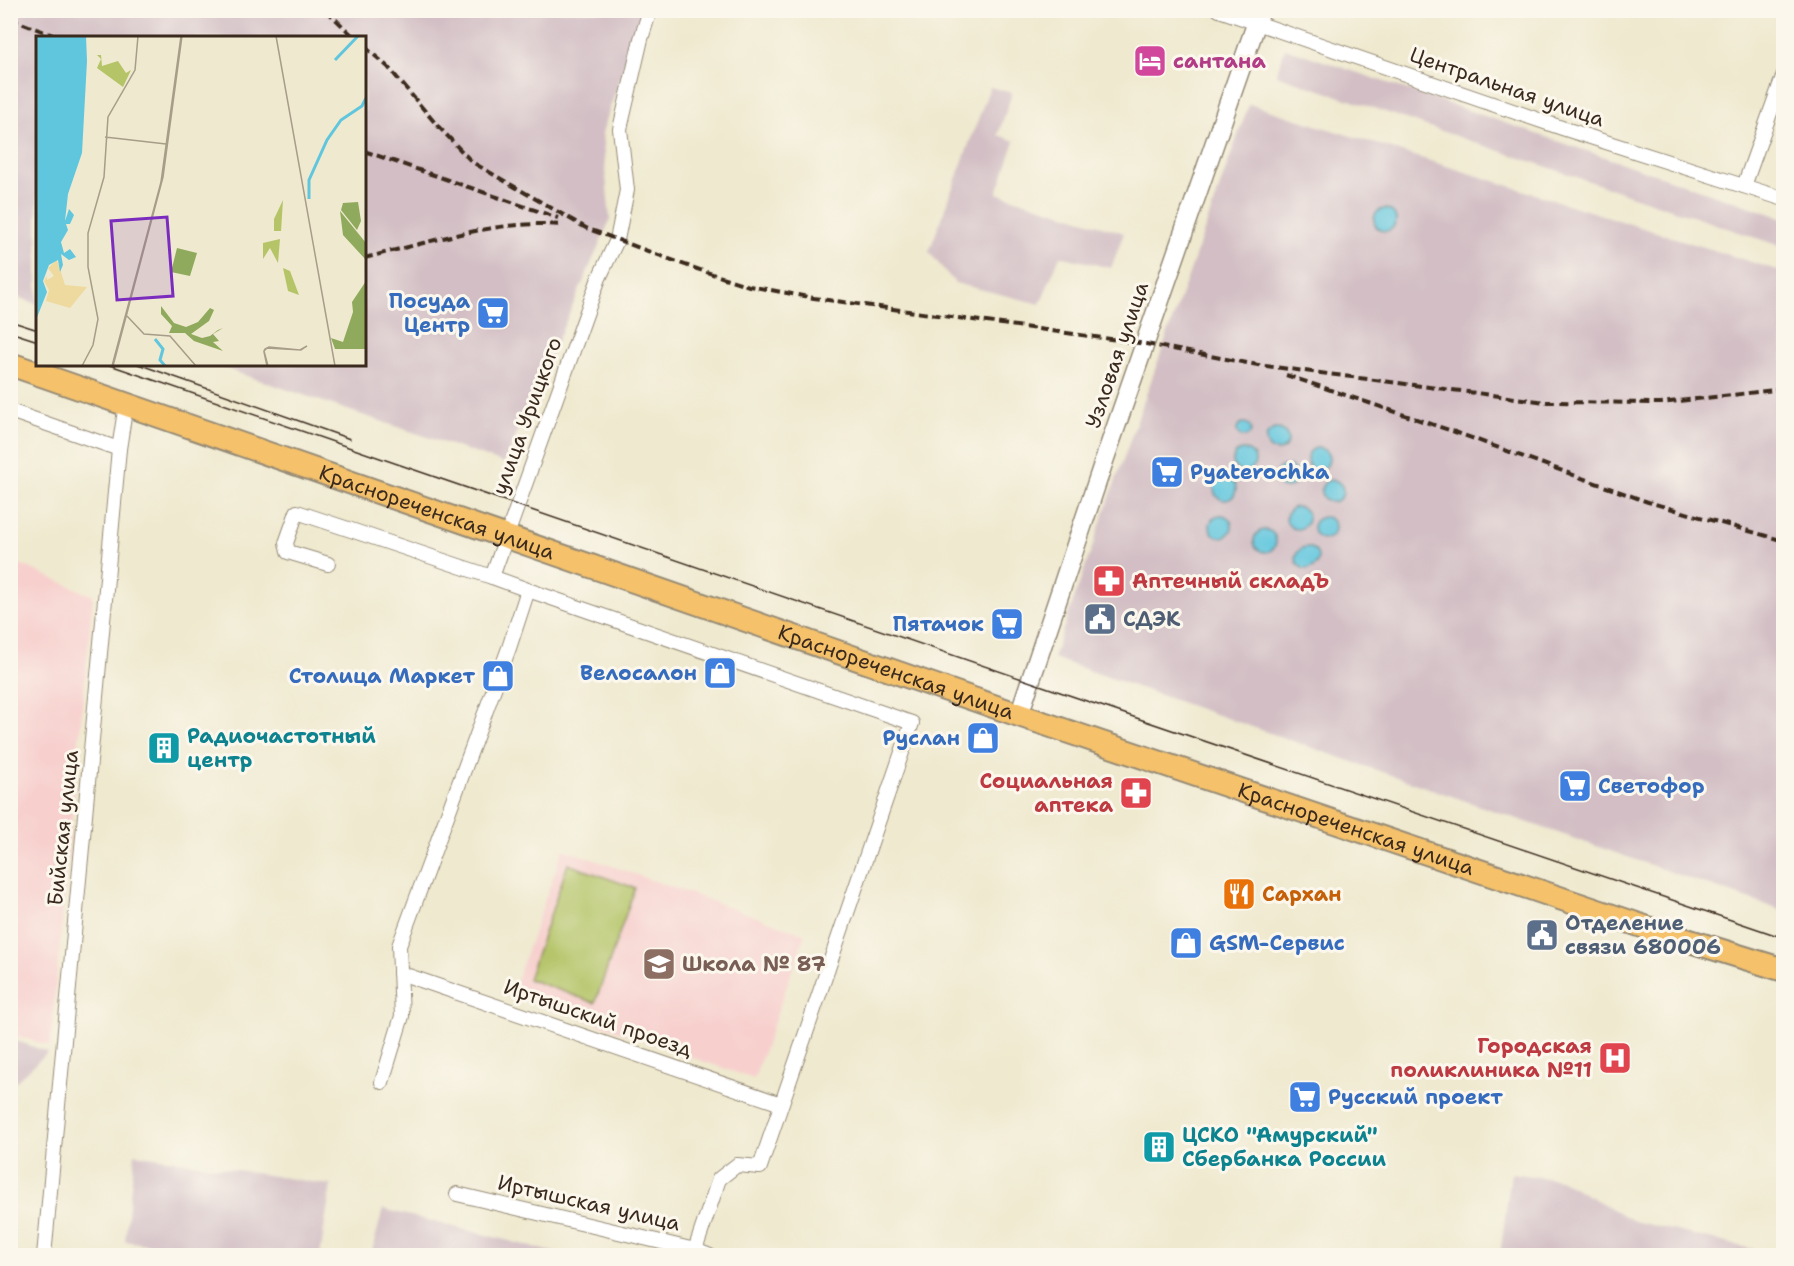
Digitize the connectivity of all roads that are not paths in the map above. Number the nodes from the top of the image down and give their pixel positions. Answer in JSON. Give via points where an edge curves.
{"nodes":[{"id":1,"x":650,"y":10,"type":"edge"},
{"id":2,"x":1219,"y":10,"type":"edge"},
{"id":3,"x":1258,"y":17,"type":"edge"},
{"id":4,"x":1784,"y":74,"type":"edge"},
{"id":5,"x":1744,"y":186,"type":"junction"},
{"id":6,"x":1784,"y":199,"type":"edge"},
{"id":7,"x":10,"y":364,"type":"edge"},
{"id":8,"x":126,"y":404,"type":"junction"},
{"id":9,"x":10,"y":411,"type":"edge"},
{"id":10,"x":119,"y":449,"type":"junction"},
{"id":11,"x":507,"y":536,"type":"junction"},
{"id":12,"x":328,"y":564,"type":"dead end"},
{"id":13,"x":492,"y":577,"type":"junction"},
{"id":14,"x":528,"y":590,"type":"junction"},
{"id":15,"x":1019,"y":715,"type":"junction"},
{"id":16,"x":1784,"y":970,"type":"edge"},
{"id":17,"x":400,"y":973,"type":"junction"},
{"id":18,"x":382,"y":1082,"type":"dead end"},
{"id":19,"x":781,"y":1104,"type":"junction"},
{"id":20,"x":457,"y":1194,"type":"dead end"},
{"id":21,"x":695,"y":1250,"type":"junction"},
{"id":22,"x":44,"y":1256,"type":"edge"},
{"id":23,"x":710,"y":1256,"type":"edge"}],
"edges":[{"from":1,"to":11,"type":"street","name":"улица Урицкого","via":[[620,129],[627,190],[617,240],[599,278]]},
{"from":2,"to":3,"type":"street","name":"Центральная улица"},
{"from":3,"to":5,"type":"street","name":"Центральная улица","via":[[1562,128]]},
{"from":3,"to":15,"type":"street","name":"Узловая улица"},
{"from":4,"to":5,"type":"street"},
{"from":5,"to":6,"type":"street","name":"Центральная улица"},
{"from":7,"to":8,"type":"main road","name":"Краснореченская улица"},
{"from":8,"to":10,"type":"street","name":"Бийская улица"},
{"from":8,"to":11,"type":"main road","name":"Краснореченская улица"},
{"from":9,"to":10,"type":"street"},
{"from":10,"to":22,"type":"street","name":"Бийская улица"},
{"from":11,"to":13,"type":"street","name":"улица Урицкого"},
{"from":11,"to":15,"type":"main road","name":"Краснореченская улица"},
{"from":12,"to":13,"type":"street","via":[[288,552],[286,543],[297,512]]},
{"from":13,"to":14,"type":"street"},
{"from":14,"to":17,"type":"street","via":[[399,946]]},
{"from":14,"to":19,"type":"street","via":[[912,723]]},
{"from":15,"to":16,"type":"main road","name":"Краснореченская улица","via":[[1654,930]]},
{"from":17,"to":18,"type":"street","via":[[402,1016]]},
{"from":17,"to":19,"type":"street","name":"Иртышский проезд"},
{"from":19,"to":21,"type":"street","via":[[760,1167],[737,1166],[719,1179]]},
{"from":20,"to":21,"type":"street","name":"Иртышская улица"},
{"from":21,"to":23,"type":"street","name":"Иртышская улица"}]}
